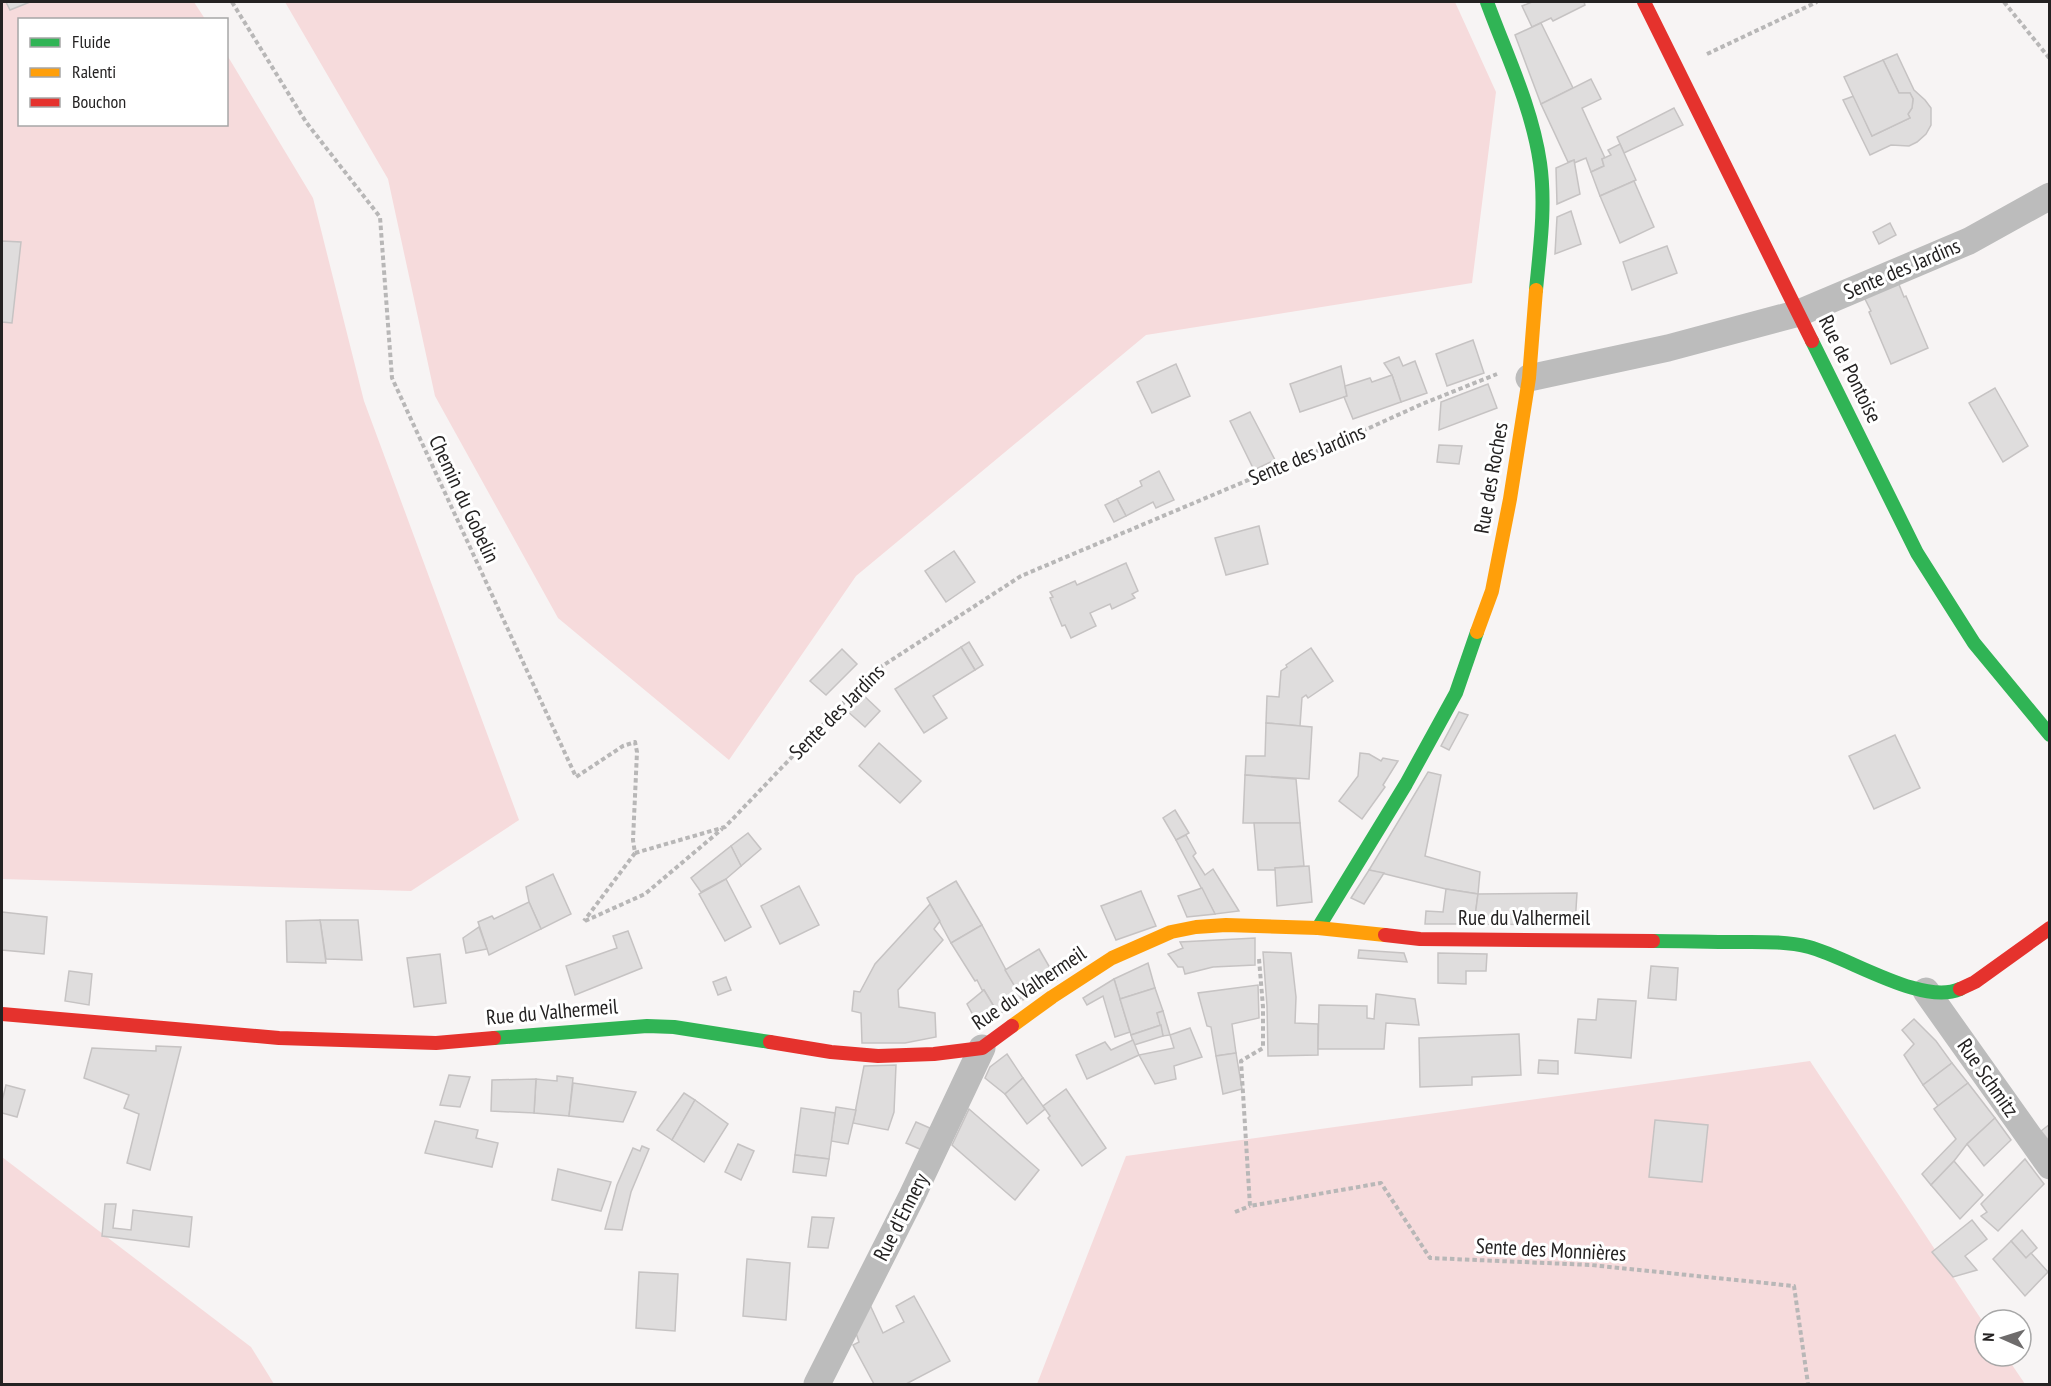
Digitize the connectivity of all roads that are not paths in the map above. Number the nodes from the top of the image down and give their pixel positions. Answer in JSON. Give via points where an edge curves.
{"nodes":[{"id":1,"x":1486,"y":2,"type":"edge"},
{"id":2,"x":1644,"y":2,"type":"edge"},
{"id":3,"x":2049,"y":196,"type":"edge"},
{"id":4,"x":1799,"y":313,"type":"junction"},
{"id":5,"x":1529,"y":378,"type":"junction"},
{"id":6,"x":2049,"y":735,"type":"edge"},
{"id":7,"x":1318,"y":928,"type":"junction"},
{"id":8,"x":2049,"y":928,"type":"edge"},
{"id":9,"x":1926,"y":991,"type":"junction"},
{"id":10,"x":2,"y":1014,"type":"edge"},
{"id":11,"x":982,"y":1048,"type":"junction"},
{"id":12,"x":2049,"y":1166,"type":"edge"},
{"id":13,"x":817,"y":1384,"type":"edge"}],
"edges":[{"from":1,"to":5,"type":"street","name":"Rue des Roches","via":[[1527,109],[1540,162],[1543,214]]},
{"from":2,"to":4,"type":"street","name":"Rue de Pontoise"},
{"from":3,"to":4,"type":"street","name":"Sente des Jardins","via":[[1969,241]]},
{"from":4,"to":5,"type":"street","name":"Sente des Jardins","via":[[1668,348]]},
{"from":4,"to":6,"type":"street","name":"Rue de Pontoise","via":[[1917,553],[1974,643]]},
{"from":5,"to":7,"type":"street","name":"Rue des Roches","via":[[1492,591],[1456,693]]},
{"from":7,"to":9,"type":"street","name":"Rue du Valhermeil","via":[[1420,939],[1766,942],[1808,947],[1851,962],[1881,978]]},
{"from":7,"to":11,"type":"street","name":"Rue du Valhermeil","via":[[1259,925],[1196,927],[1171,932],[1112,958]]},
{"from":8,"to":9,"type":"street","name":"Rue du Valhermeil","via":[[1975,982],[1955,991]]},
{"from":9,"to":12,"type":"street","name":"Rue Schmitz"},
{"from":10,"to":11,"type":"street","name":"Rue du Valhermeil","via":[[279,1038],[436,1043],[647,1026],[878,1056]]},
{"from":11,"to":13,"type":"street","name":"Rue d'Ennery"}]}
